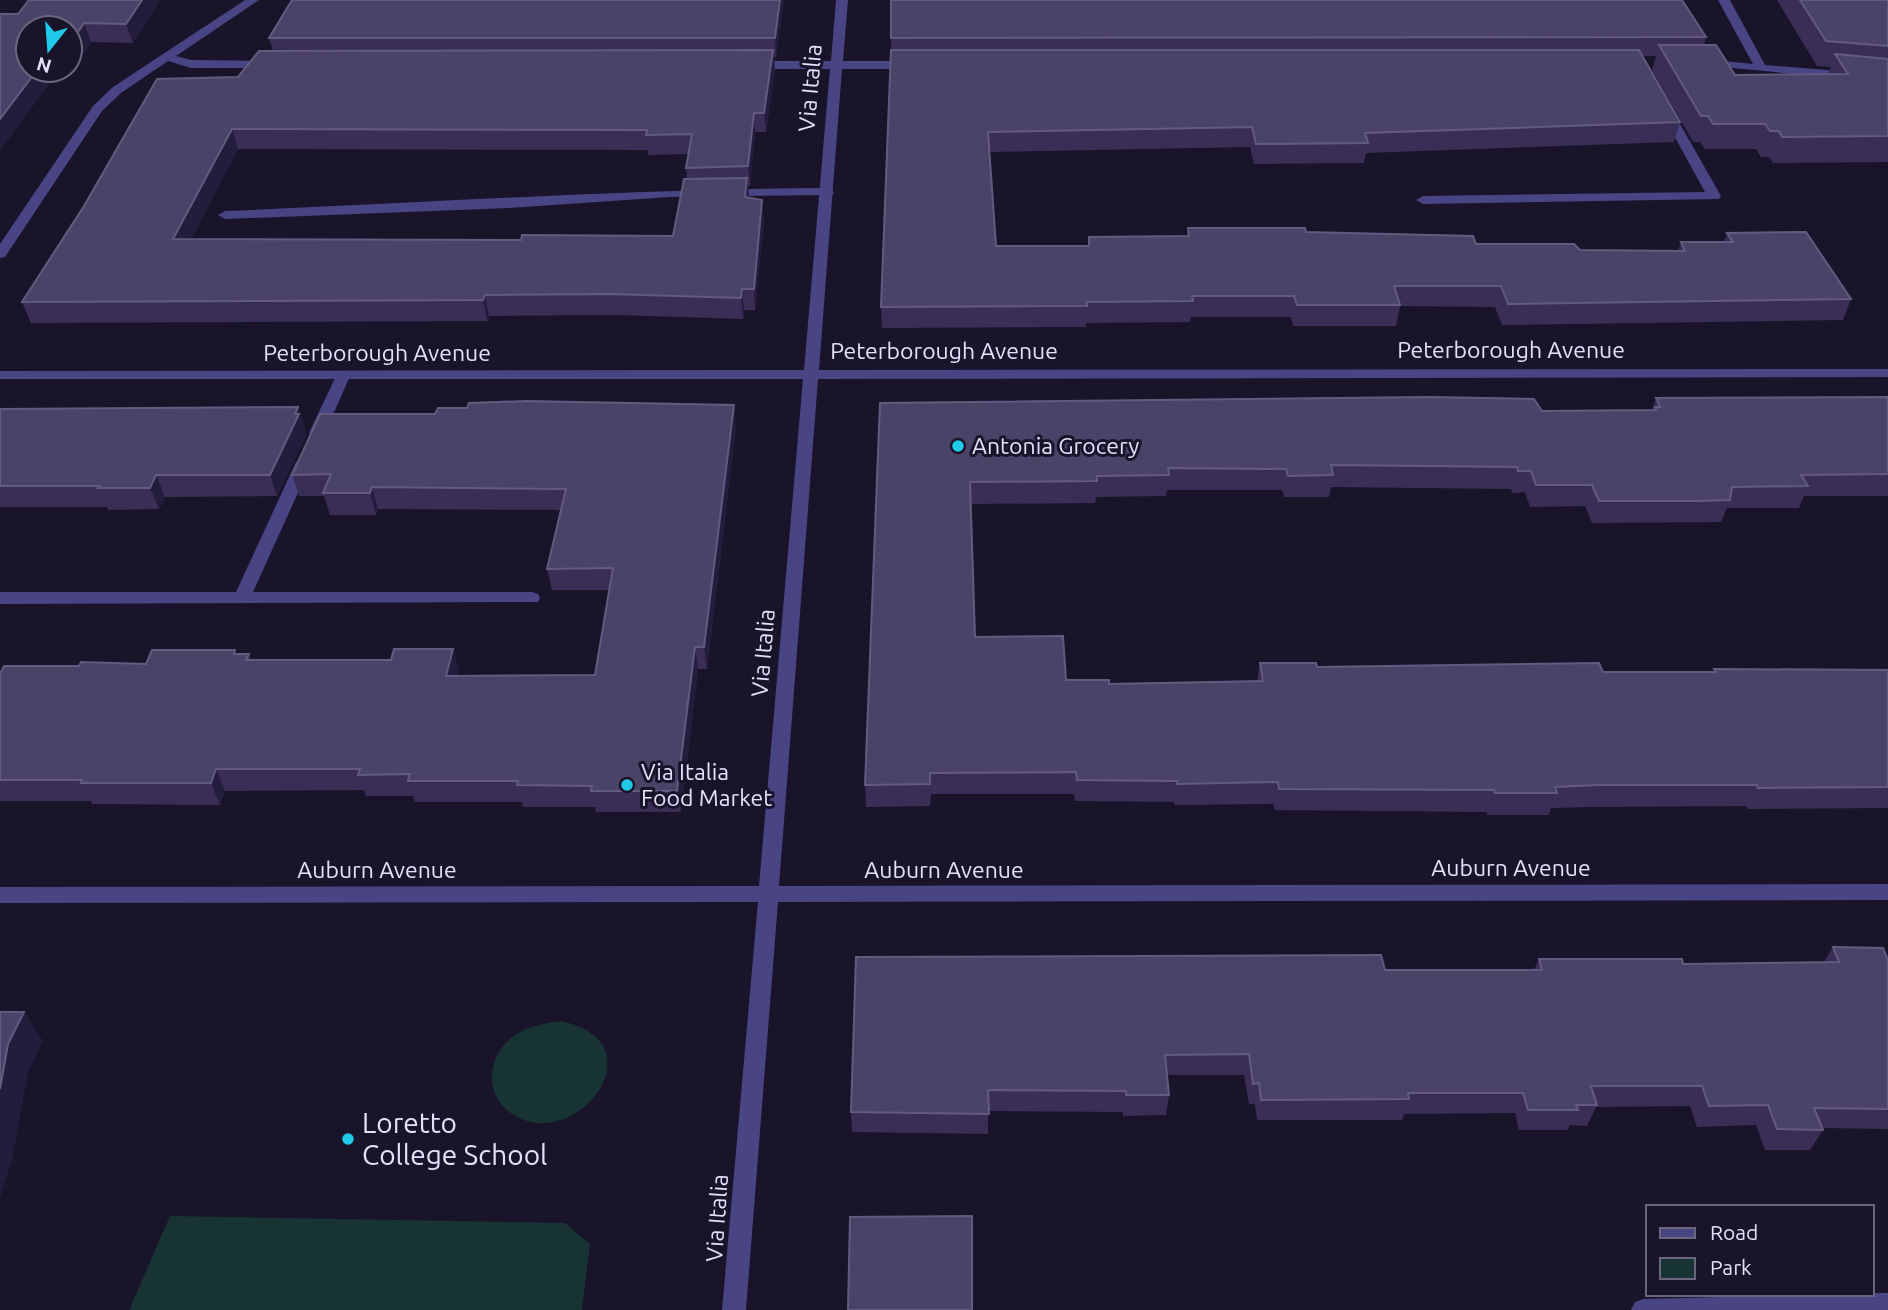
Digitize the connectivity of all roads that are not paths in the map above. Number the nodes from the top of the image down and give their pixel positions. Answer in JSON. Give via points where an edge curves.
{"nodes":[{"id":1,"x":253,"y":0,"type":"edge"},
{"id":2,"x":842,"y":0,"type":"edge"},
{"id":3,"x":1724,"y":0,"type":"edge"},
{"id":4,"x":166,"y":57,"type":"junction"},
{"id":5,"x":1688,"y":63,"type":"edge"},
{"id":6,"x":281,"y":65,"type":"edge"},
{"id":7,"x":737,"y":65,"type":"edge"},
{"id":8,"x":835,"y":65,"type":"junction"},
{"id":9,"x":923,"y":65,"type":"edge"},
{"id":10,"x":1760,"y":66,"type":"junction"},
{"id":11,"x":1888,"y":79,"type":"edge"},
{"id":12,"x":1660,"y":100,"type":"edge"},
{"id":13,"x":827,"y":192,"type":"junction"},
{"id":14,"x":1423,"y":200,"type":"dead end"},
{"id":15,"x":225,"y":215,"type":"dead end"},
{"id":16,"x":0,"y":254,"type":"edge"},
{"id":17,"x":1888,"y":373,"type":"edge"},
{"id":18,"x":812,"y":374,"type":"junction"},
{"id":19,"x":0,"y":375,"type":"edge"},
{"id":20,"x":343,"y":376,"type":"junction"},
{"id":21,"x":0,"y":598,"type":"edge"},
{"id":22,"x":532,"y":598,"type":"dead end"},
{"id":23,"x":241,"y":599,"type":"junction"},
{"id":24,"x":1888,"y":892,"type":"edge"},
{"id":25,"x":0,"y":895,"type":"edge"},
{"id":26,"x":766,"y":896,"type":"junction"},
{"id":27,"x":1888,"y":1304,"type":"edge"},
{"id":28,"x":734,"y":1310,"type":"edge"},
{"id":29,"x":1643,"y":1310,"type":"edge"}],
"edges":[{"from":1,"to":4,"type":"street"},
{"from":2,"to":8,"type":"street","name":"Via Italia"},
{"from":3,"to":10,"type":"street"},
{"from":4,"to":6,"type":"street","via":[[191,64]]},
{"from":4,"to":16,"type":"street","via":[[97,109]]},
{"from":5,"to":10,"type":"street"},
{"from":7,"to":8,"type":"street"},
{"from":8,"to":9,"type":"street"},
{"from":8,"to":13,"type":"street","name":"Via Italia"},
{"from":10,"to":11,"type":"street"},
{"from":12,"to":14,"type":"street","via":[[1714,196]]},
{"from":13,"to":15,"type":"street","via":[[670,193]]},
{"from":13,"to":18,"type":"street","name":"Via Italia"},
{"from":17,"to":18,"type":"street","name":"Peterborough Avenue"},
{"from":18,"to":20,"type":"street","name":"Peterborough Avenue"},
{"from":18,"to":26,"type":"street","name":"Via Italia"},
{"from":19,"to":20,"type":"street","name":"Peterborough Avenue"},
{"from":20,"to":23,"type":"street"},
{"from":21,"to":23,"type":"street"},
{"from":22,"to":23,"type":"street"},
{"from":24,"to":26,"type":"street","name":"Auburn Avenue"},
{"from":25,"to":26,"type":"street","name":"Auburn Avenue"},
{"from":26,"to":28,"type":"street","name":"Via Italia"},
{"from":27,"to":29,"type":"street"}]}
